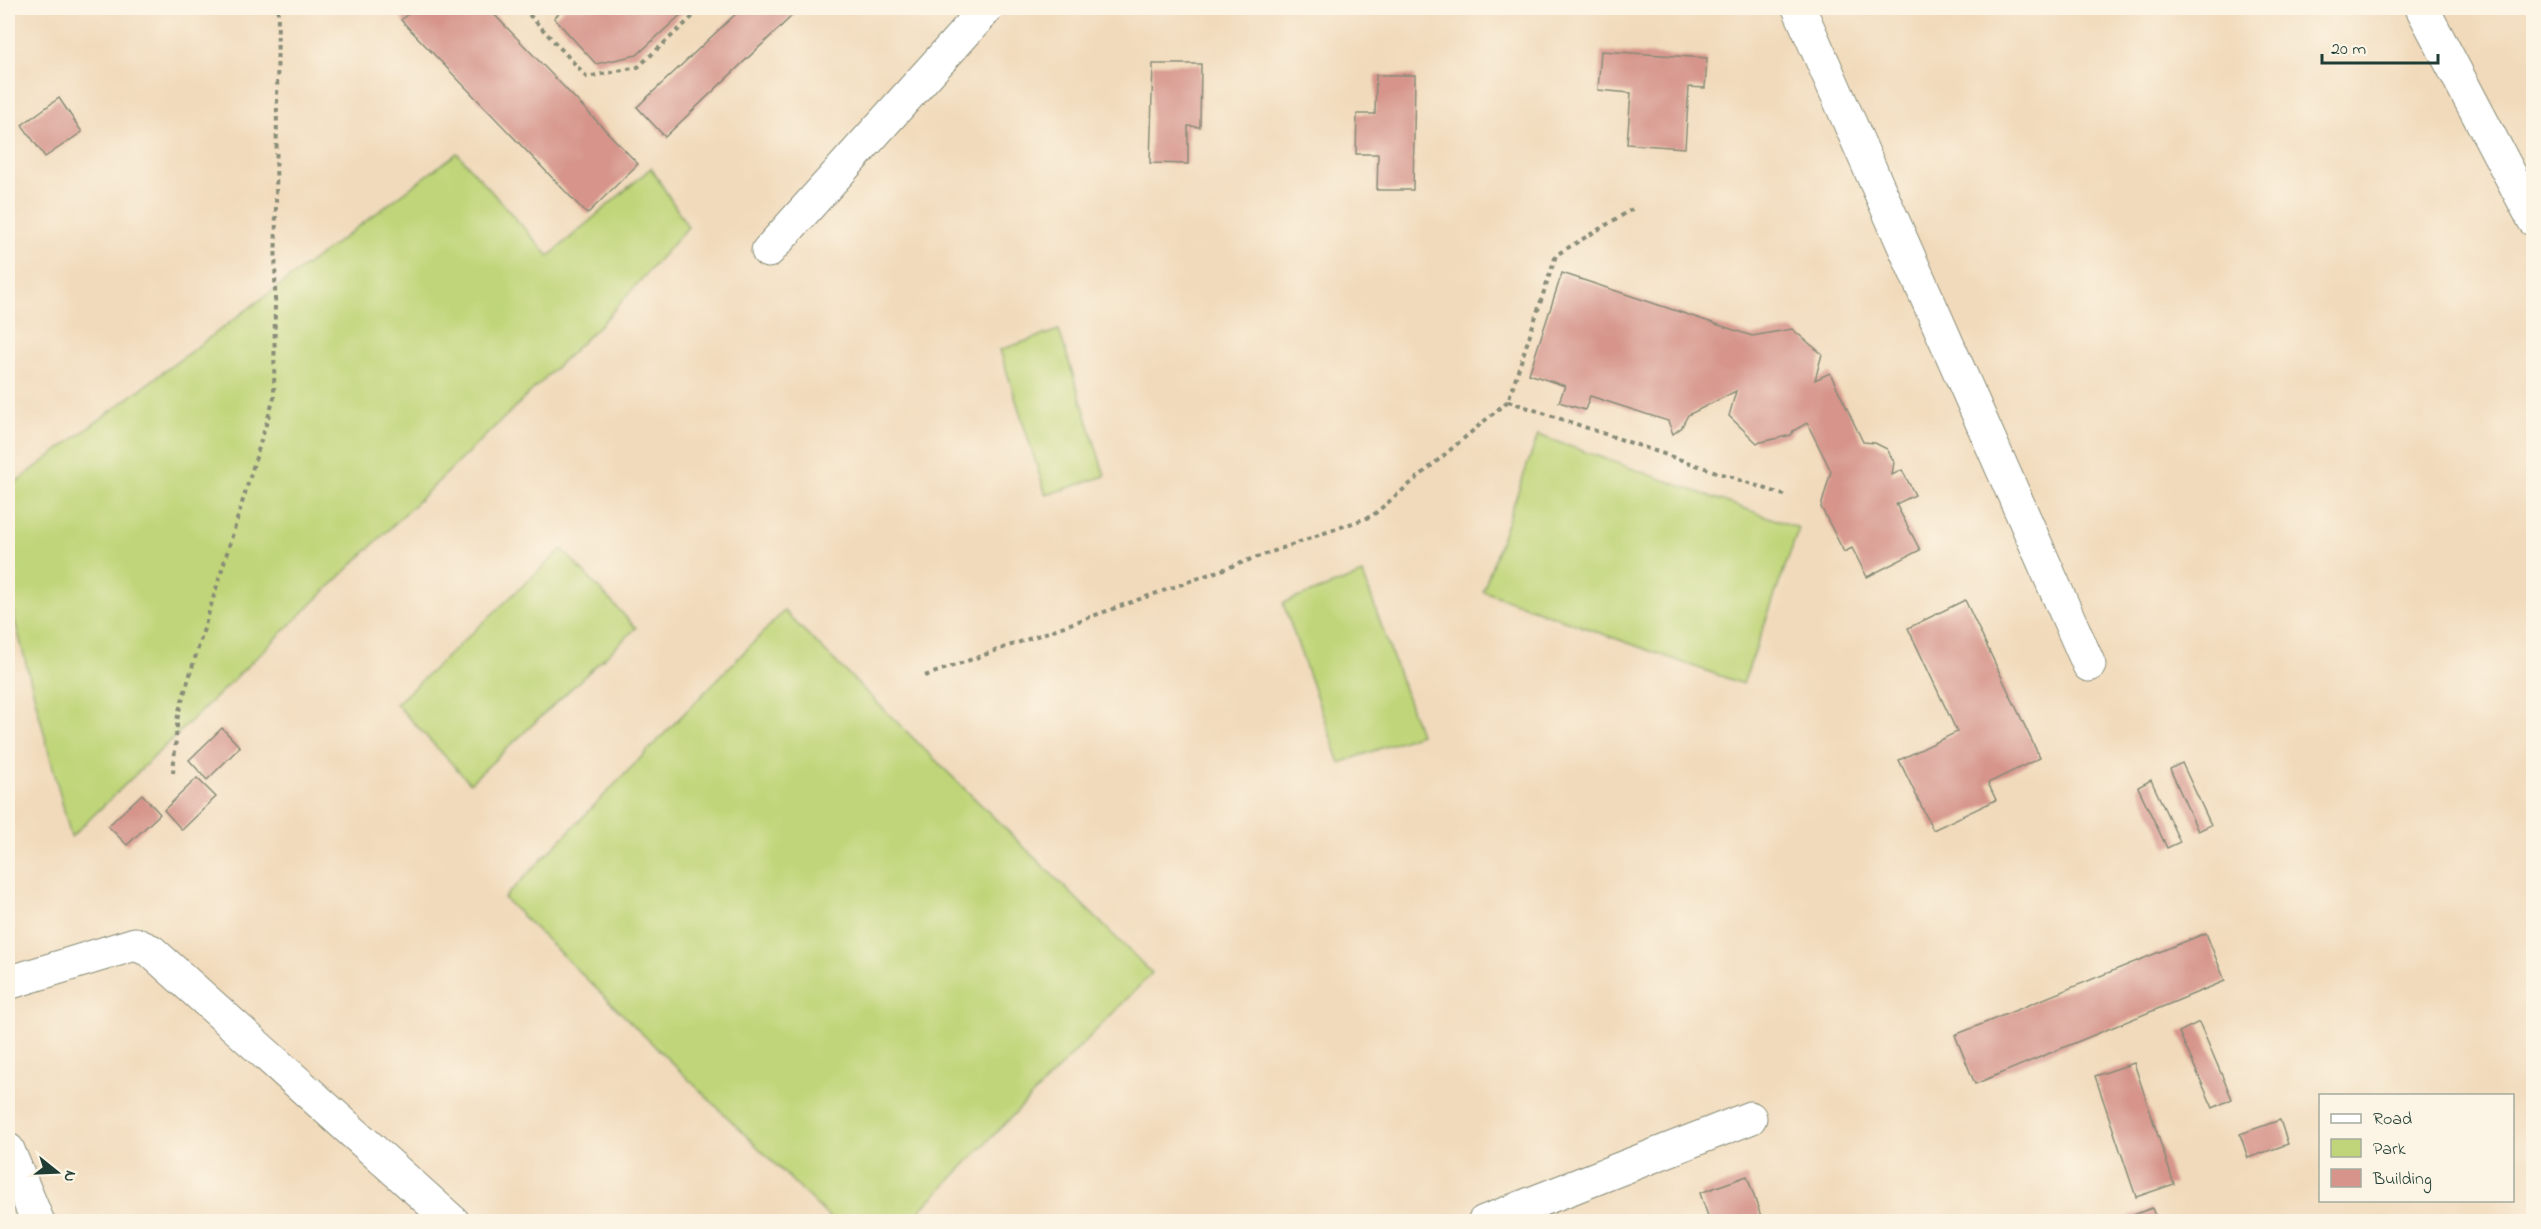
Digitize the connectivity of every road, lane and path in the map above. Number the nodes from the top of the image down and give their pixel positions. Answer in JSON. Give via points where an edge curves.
{"nodes":[{"id":1,"x":278,"y":8,"type":"edge"},
{"id":2,"x":523,"y":8,"type":"edge"},
{"id":3,"x":702,"y":8,"type":"edge"},
{"id":4,"x":987,"y":8,"type":"edge"},
{"id":5,"x":1799,"y":8,"type":"edge"},
{"id":6,"x":2422,"y":8,"type":"edge"},
{"id":7,"x":1636,"y":207,"type":"dead end"},
{"id":8,"x":2534,"y":220,"type":"edge"},
{"id":9,"x":768,"y":250,"type":"dead end"},
{"id":10,"x":1508,"y":401,"type":"junction"},
{"id":11,"x":1787,"y":496,"type":"dead end"},
{"id":12,"x":2089,"y":665,"type":"dead end"},
{"id":13,"x":925,"y":676,"type":"dead end"},
{"id":14,"x":173,"y":773,"type":"dead end"},
{"id":15,"x":8,"y":983,"type":"edge"},
{"id":16,"x":1750,"y":1118,"type":"dead end"},
{"id":17,"x":8,"y":1150,"type":"edge"},
{"id":18,"x":38,"y":1221,"type":"edge"},
{"id":19,"x":453,"y":1221,"type":"edge"},
{"id":20,"x":1484,"y":1221,"type":"edge"}],
"edges":[{"from":1,"to":14,"type":"path","via":[[274,398],[178,714]]},
{"from":2,"to":3,"type":"path","via":[[587,77],[638,67]]},
{"from":4,"to":9,"type":"street"},
{"from":5,"to":12,"type":"street"},
{"from":6,"to":8,"type":"street"},
{"from":7,"to":10,"type":"path","via":[[1556,255]]},
{"from":10,"to":11,"type":"path"},
{"from":10,"to":13,"type":"path","via":[[1372,516]]},
{"from":15,"to":19,"type":"street","via":[[135,944],[151,951]]},
{"from":16,"to":20,"type":"street"},
{"from":17,"to":18,"type":"street"}]}
